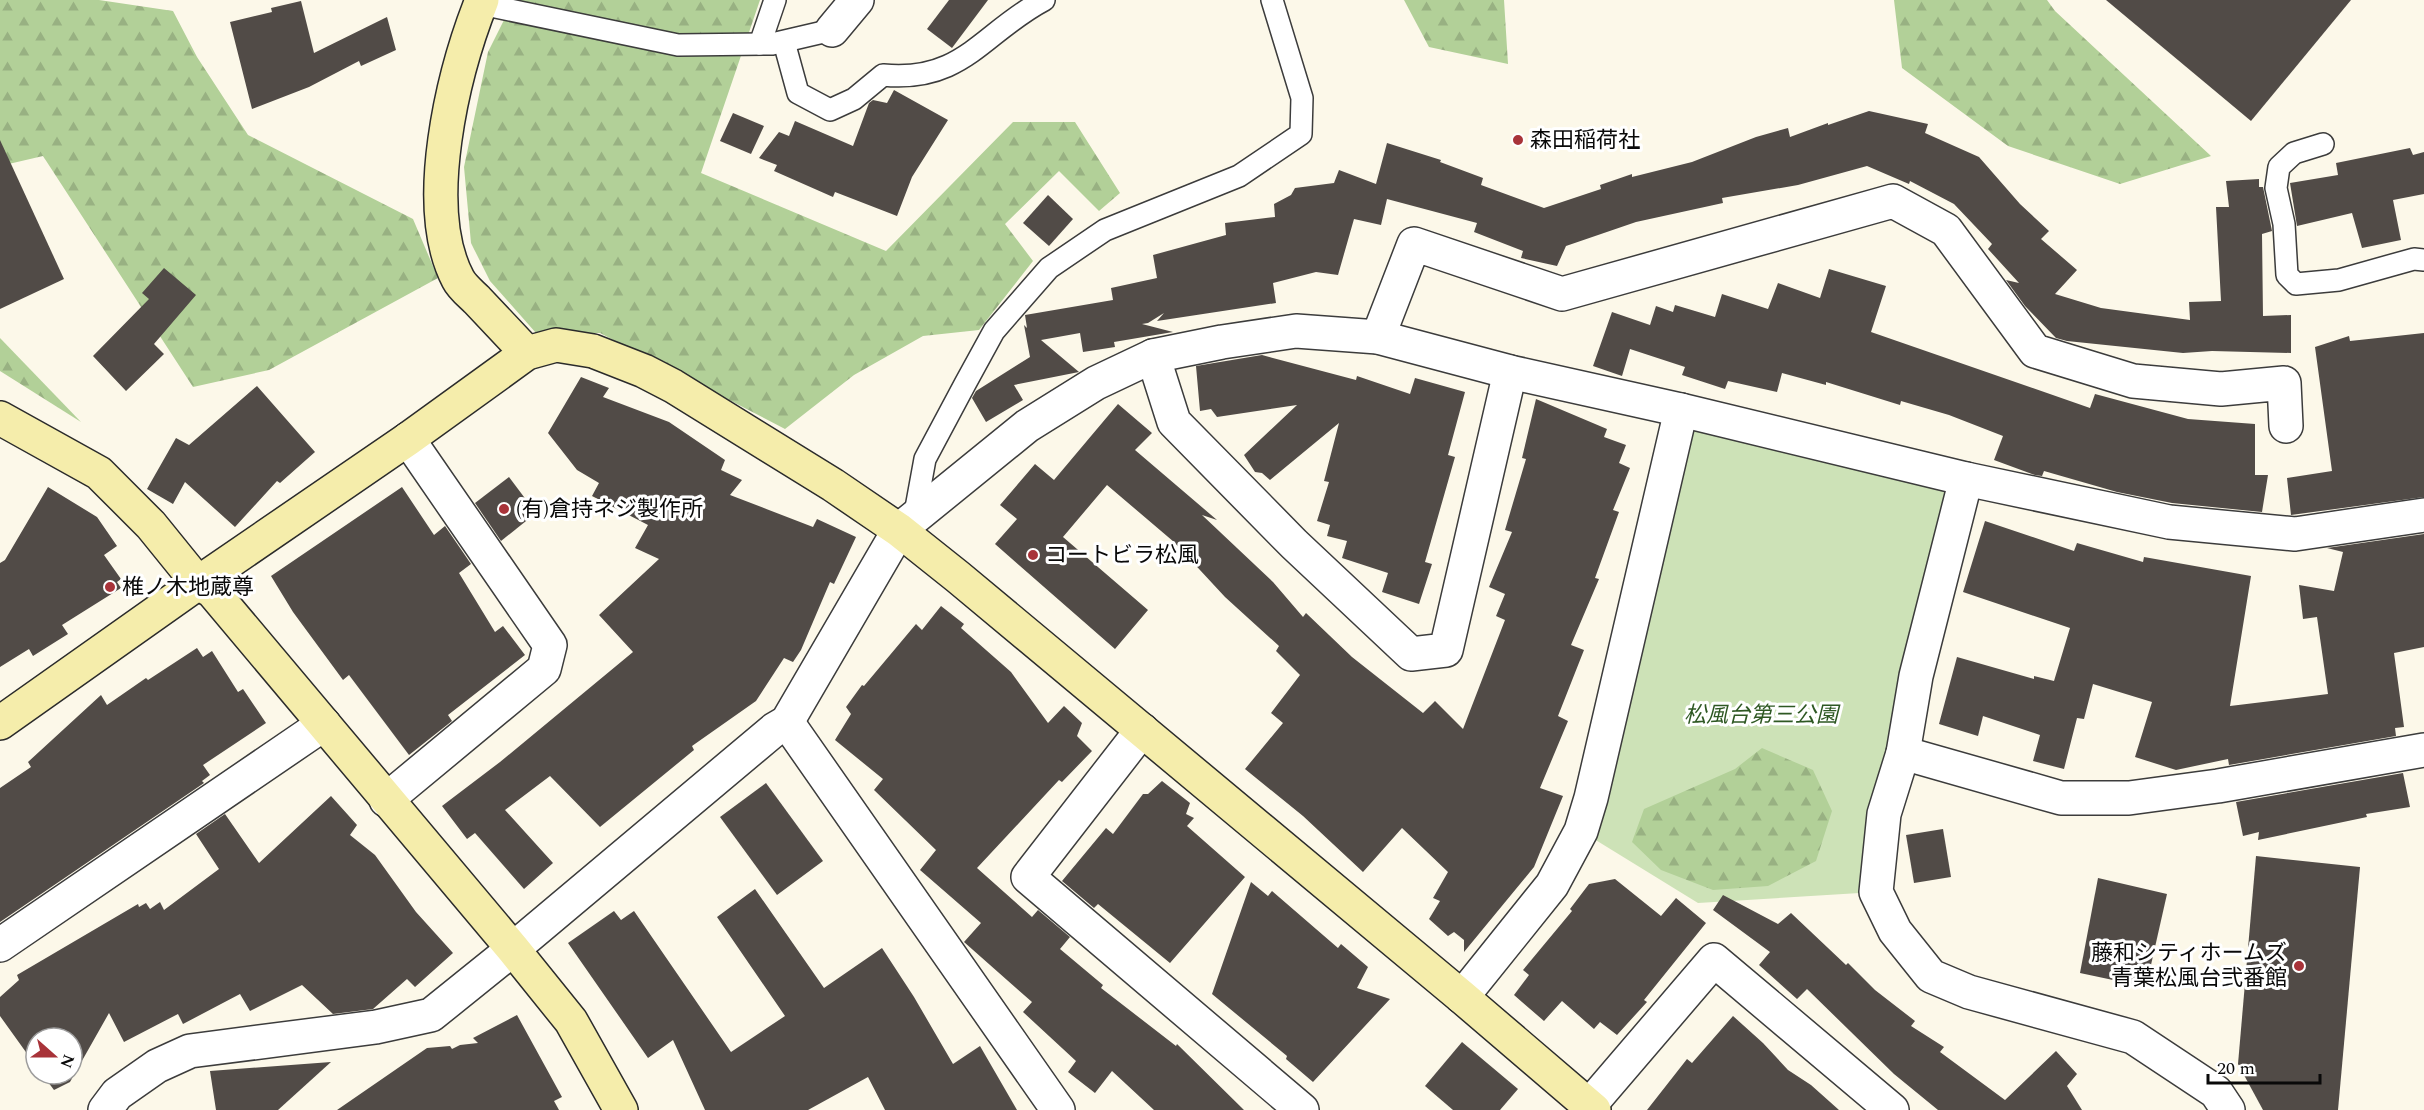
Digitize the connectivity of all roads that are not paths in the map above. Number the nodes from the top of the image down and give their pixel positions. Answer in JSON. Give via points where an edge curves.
{"nodes":[{"id":1,"x":775,"y":0,"type":"edge"},
{"id":2,"x":857,"y":0,"type":"edge"},
{"id":3,"x":1044,"y":0,"type":"edge"},
{"id":4,"x":1272,"y":0,"type":"edge"},
{"id":5,"x":481,"y":2,"type":"edge"},
{"id":6,"x":832,"y":30,"type":"joint"},
{"id":7,"x":784,"y":42,"type":"junction"},
{"id":8,"x":760,"y":44,"type":"junction"},
{"id":9,"x":2323,"y":144,"type":"dead end"},
{"id":10,"x":2424,"y":260,"type":"edge"},
{"id":11,"x":1378,"y":337,"type":"junction"},
{"id":12,"x":527,"y":353,"type":"junction"},
{"id":13,"x":1152,"y":356,"type":"junction"},
{"id":14,"x":1510,"y":372,"type":"junction"},
{"id":15,"x":1681,"y":410,"type":"junction"},
{"id":16,"x":0,"y":418,"type":"edge"},
{"id":17,"x":2286,"y":426,"type":"dead end"},
{"id":18,"x":408,"y":439,"type":"junction"},
{"id":19,"x":1966,"y":479,"type":"junction"},
{"id":20,"x":2424,"y":515,"type":"edge"},
{"id":21,"x":907,"y":525,"type":"junction"},
{"id":22,"x":198,"y":583,"type":"junction"},
{"id":23,"x":787,"y":722,"type":"junction"},
{"id":24,"x":0,"y":723,"type":"edge"},
{"id":25,"x":324,"y":724,"type":"junction"},
{"id":26,"x":1142,"y":730,"type":"junction"},
{"id":27,"x":2424,"y":750,"type":"edge"},
{"id":28,"x":1903,"y":753,"type":"junction"},
{"id":29,"x":386,"y":800,"type":"junction"},
{"id":30,"x":0,"y":945,"type":"edge"},
{"id":31,"x":513,"y":949,"type":"junction"},
{"id":32,"x":1462,"y":997,"type":"junction"},
{"id":33,"x":1591,"y":1108,"type":"edge"},
{"id":34,"x":105,"y":1110,"type":"edge"},
{"id":35,"x":621,"y":1110,"type":"edge"},
{"id":36,"x":1058,"y":1110,"type":"edge"},
{"id":37,"x":1302,"y":1110,"type":"edge"},
{"id":38,"x":1892,"y":1110,"type":"edge"},
{"id":39,"x":2228,"y":1110,"type":"edge"}],
"edges":[{"from":1,"to":8,"type":"lane"},
{"from":2,"to":6,"type":"street"},
{"from":3,"to":7,"type":"lane","via":[[1020,12],[992,38],[954,64],[927,75],[883,75],[854,99],[830,110],[798,93]]},
{"from":4,"to":21,"type":"lane","via":[[1302,98],[1301,134],[1239,176],[1105,230],[1049,268],[994,331],[925,459]]},
{"from":5,"to":8,"type":"lane","via":[[678,45]]},
{"from":5,"to":12,"type":"street","via":[[465,46],[447,125],[440,205],[447,245],[459,280]]},
{"from":6,"to":7,"type":"lane"},
{"from":7,"to":8,"type":"lane"},
{"from":9,"to":10,"type":"lane","via":[[2294,153],[2279,168],[2276,188],[2284,224],[2287,275],[2296,284],[2339,280],[2414,259]]},
{"from":11,"to":13,"type":"street","via":[[1296,331]]},
{"from":11,"to":14,"type":"street"},
{"from":11,"to":17,"type":"street","via":[[1414,244],[1562,294],[1893,201],[1946,230],[2036,351],[2133,381],[2221,389],[2284,383]]},
{"from":12,"to":18,"type":"street"},
{"from":12,"to":21,"type":"street","via":[[556,345],[593,351],[644,371]]},
{"from":13,"to":14,"type":"street","via":[[1174,422],[1294,544],[1411,654],[1446,650]]},
{"from":13,"to":21,"type":"street","via":[[1096,383],[1027,426]]},
{"from":14,"to":15,"type":"street"},
{"from":15,"to":19,"type":"street"},
{"from":15,"to":32,"type":"street","via":[[1581,831],[1552,885]]},
{"from":16,"to":22,"type":"street","via":[[99,473],[151,525]]},
{"from":18,"to":22,"type":"street"},
{"from":18,"to":29,"type":"street","via":[[549,645],[544,669]]},
{"from":19,"to":20,"type":"street","via":[[2169,522],[2295,534]]},
{"from":19,"to":28,"type":"street","via":[[1916,676]]},
{"from":21,"to":23,"type":"street"},
{"from":21,"to":26,"type":"street","via":[[958,577]]},
{"from":22,"to":24,"type":"street"},
{"from":22,"to":25,"type":"street","via":[[212,591]]},
{"from":23,"to":31,"type":"street"},
{"from":23,"to":36,"type":"street"},
{"from":25,"to":29,"type":"street"},
{"from":25,"to":30,"type":"street"},
{"from":26,"to":32,"type":"street"},
{"from":26,"to":37,"type":"street","via":[[1028,877]]},
{"from":27,"to":28,"type":"street","via":[[2129,798],[2061,798]]},
{"from":28,"to":39,"type":"street","via":[[1884,814],[1876,892],[1895,931],[1931,976],[1969,992],[2133,1037],[2216,1092]]},
{"from":29,"to":31,"type":"street"},
{"from":31,"to":34,"type":"street","via":[[431,1015],[376,1027],[190,1051],[157,1066],[117,1094]]},
{"from":31,"to":35,"type":"street","via":[[571,1021]]},
{"from":32,"to":33,"type":"street"},
{"from":33,"to":38,"type":"street","via":[[1714,960]]}]}
